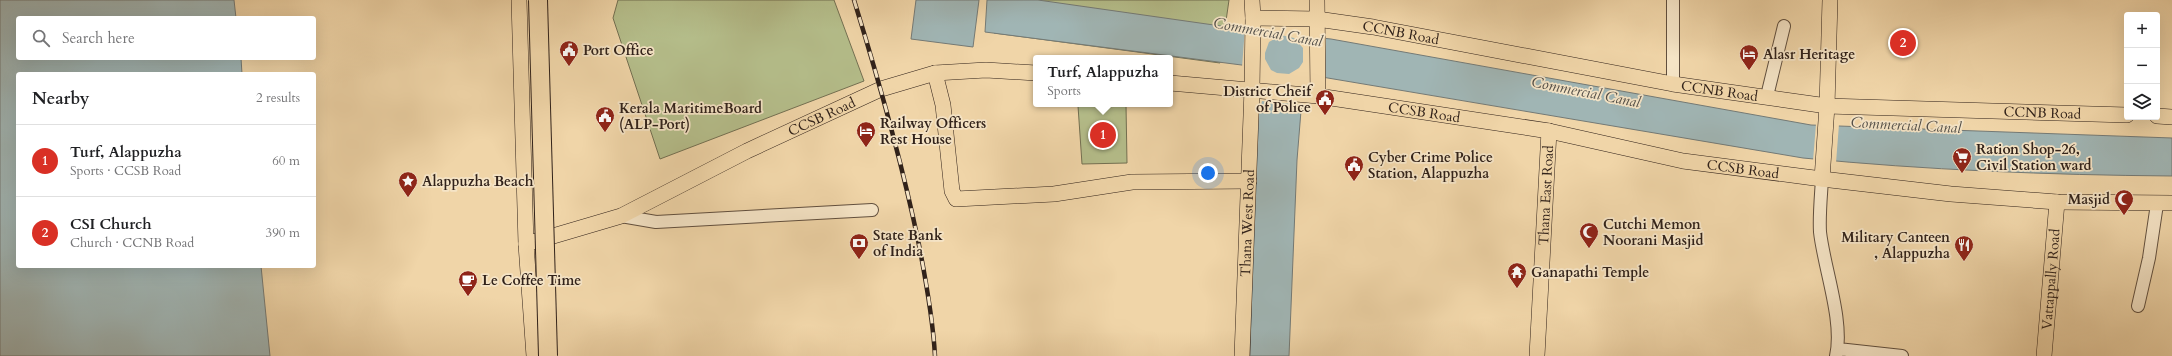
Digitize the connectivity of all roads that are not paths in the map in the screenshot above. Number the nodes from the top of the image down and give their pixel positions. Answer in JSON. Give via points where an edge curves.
{"nodes":[{"id":1,"x":519,"y":0,"type":"edge"},
{"id":2,"x":538,"y":0,"type":"edge"},
{"id":3,"x":1252,"y":0,"type":"edge"},
{"id":4,"x":1317,"y":0,"type":"edge"},
{"id":5,"x":1673,"y":0,"type":"edge"},
{"id":6,"x":1830,"y":0,"type":"edge"},
{"id":7,"x":1311,"y":19,"type":"junction"},
{"id":8,"x":1256,"y":22,"type":"junction"},
{"id":9,"x":1784,"y":26,"type":"dead end"},
{"id":10,"x":935,"y":73,"type":"junction"},
{"id":11,"x":1033,"y":73,"type":"edge"},
{"id":12,"x":1173,"y":83,"type":"edge"},
{"id":13,"x":1673,"y":84,"type":"junction"},
{"id":14,"x":1254,"y":90,"type":"junction"},
{"id":15,"x":1311,"y":96,"type":"junction"},
{"id":16,"x":1767,"y":96,"type":"junction"},
{"id":17,"x":1827,"y":106,"type":"junction"},
{"id":18,"x":2124,"y":115,"type":"edge"},
{"id":19,"x":2160,"y":116,"type":"edge"},
{"id":20,"x":2172,"y":117,"type":"edge"},
{"id":21,"x":1550,"y":131,"type":"junction"},
{"id":22,"x":1822,"y":179,"type":"junction"},
{"id":23,"x":1249,"y":181,"type":"junction"},
{"id":24,"x":2057,"y":202,"type":"junction"},
{"id":25,"x":2156,"y":204,"type":"junction"},
{"id":26,"x":2172,"y":204,"type":"edge"},
{"id":27,"x":872,"y":210,"type":"dead end"},
{"id":28,"x":621,"y":216,"type":"junction"},
{"id":29,"x":526,"y":244,"type":"junction"},
{"id":30,"x":2138,"y":306,"type":"dead end"},
{"id":31,"x":1837,"y":352,"type":"edge"},
{"id":32,"x":534,"y":356,"type":"edge"},
{"id":33,"x":548,"y":356,"type":"edge"},
{"id":34,"x":1242,"y":356,"type":"edge"},
{"id":35,"x":1537,"y":356,"type":"edge"},
{"id":36,"x":1900,"y":356,"type":"edge"},
{"id":37,"x":2044,"y":356,"type":"edge"}],
"edges":[{"from":1,"to":29,"type":"main road"},
{"from":2,"to":33,"type":"highway","bridge":true},
{"from":3,"to":8,"type":"main road","name":"Thana West Road"},
{"from":4,"to":7,"type":"main road"},
{"from":5,"to":13,"type":"street"},
{"from":6,"to":17,"type":"main road"},
{"from":7,"to":8,"type":"main road","name":"CCNB Road"},
{"from":7,"to":13,"type":"main road","name":"CCNB Road","via":[[1373,26]]},
{"from":7,"to":15,"type":"main road","via":[[1318,41],[1318,79]]},
{"from":8,"to":14,"type":"main road","name":"Thana West Road","via":[[1252,67]]},
{"from":9,"to":16,"type":"street"},
{"from":10,"to":11,"type":"main road","name":"CCSB Road","via":[[986,70]]},
{"from":10,"to":23,"type":"main road","via":[[942,105],[952,191],[956,199],[1054,194],[1132,182]]},
{"from":10,"to":28,"type":"main road","name":"CCSB Road","via":[[881,89],[747,151]]},
{"from":12,"to":14,"type":"main road"},
{"from":13,"to":16,"type":"main road","name":"CCNB Road"},
{"from":14,"to":15,"type":"main road","name":"CCSB Road"},
{"from":14,"to":23,"type":"main road","name":"Thana West Road"},
{"from":15,"to":21,"type":"main road","name":"CCSB Road"},
{"from":16,"to":17,"type":"main road","name":"CCNB Road"},
{"from":17,"to":18,"type":"main road","name":"CCNB Road"},
{"from":17,"to":22,"type":"main road"},
{"from":19,"to":20,"type":"main road"},
{"from":21,"to":22,"type":"main road","name":"CCSB Road","via":[[1683,161]]},
{"from":21,"to":35,"type":"main road","name":"Thana East Road"},
{"from":22,"to":24,"type":"main road","name":"CCSB Road","via":[[1951,194]]},
{"from":22,"to":31,"type":"street","via":[[1820,231],[1835,307]]},
{"from":23,"to":34,"type":"main road","name":"Thana West Road"},
{"from":24,"to":25,"type":"main road","name":"CCSB Road"},
{"from":24,"to":37,"type":"main road","name":"Vattappally Road"},
{"from":25,"to":26,"type":"main road","name":"CCSB Road"},
{"from":25,"to":30,"type":"street","via":[[2149,258]]},
{"from":27,"to":28,"type":"street","via":[[656,222]]},
{"from":28,"to":29,"type":"main road","name":"CCSB Road"},
{"from":29,"to":32,"type":"main road"},
{"from":31,"to":36,"type":"street"}]}
